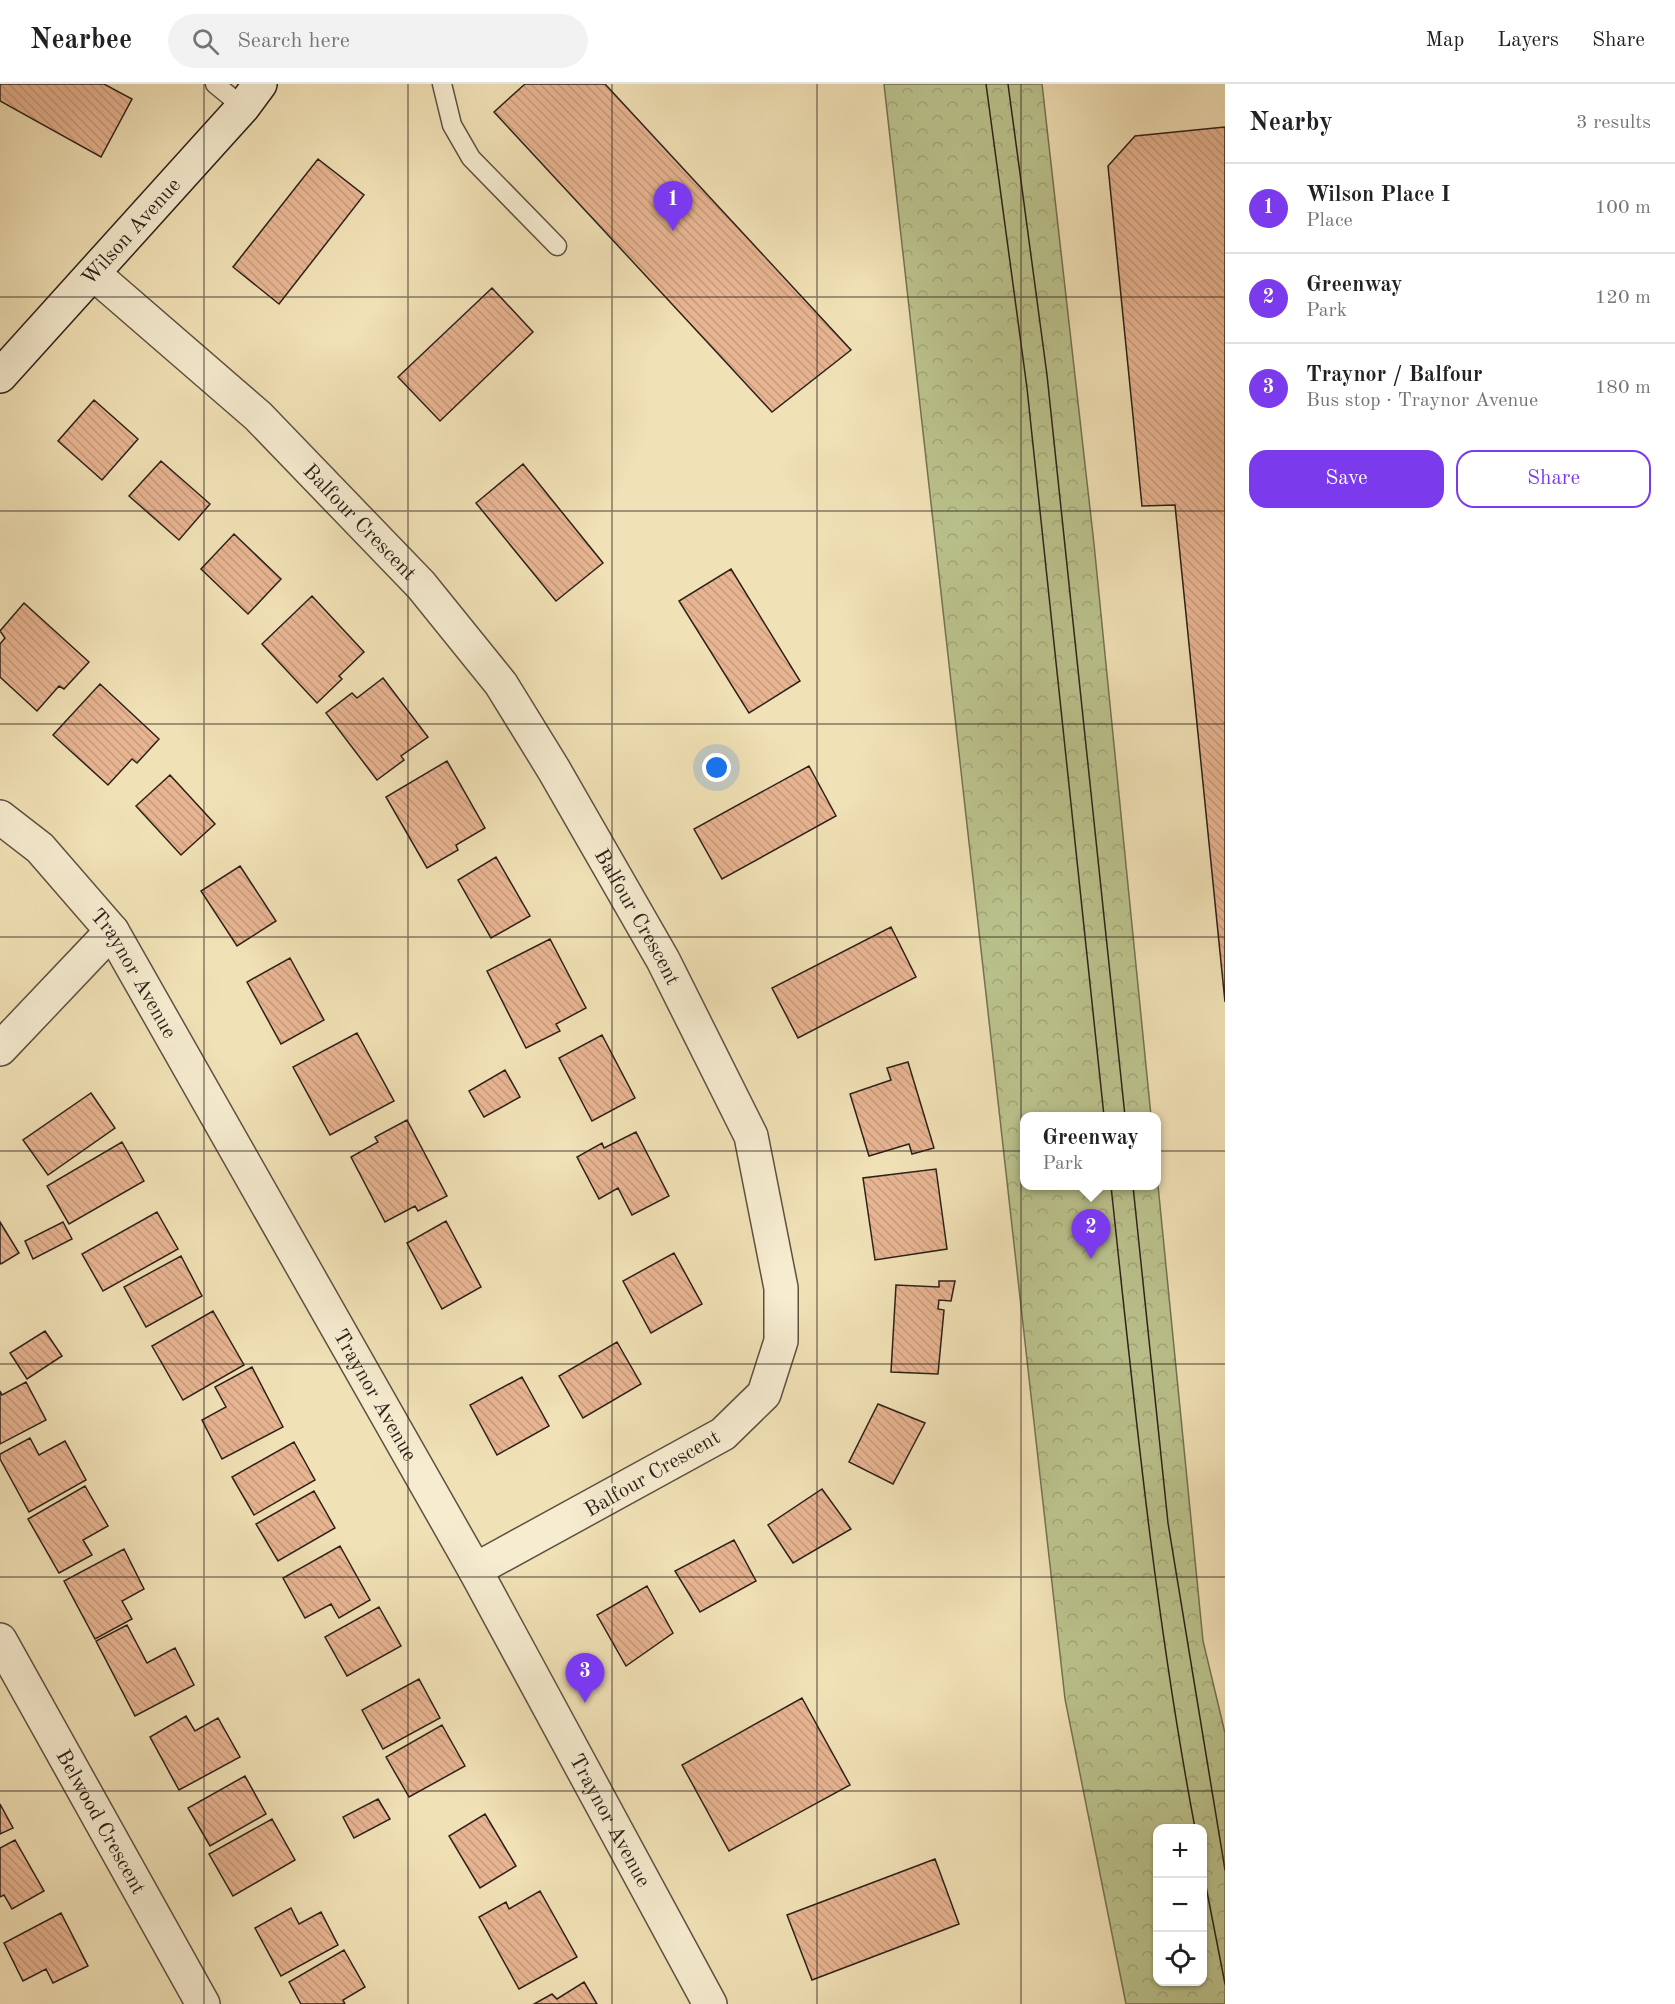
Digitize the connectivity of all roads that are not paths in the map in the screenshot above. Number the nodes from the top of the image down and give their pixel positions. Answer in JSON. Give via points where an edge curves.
{"nodes":[{"id":1,"x":215,"y":84,"type":"edge"},
{"id":2,"x":442,"y":84,"type":"edge"},
{"id":3,"x":252,"y":95,"type":"edge"},
{"id":4,"x":557,"y":246,"type":"dead end"},
{"id":5,"x":94,"y":274,"type":"junction"},
{"id":6,"x":0,"y":376,"type":"edge"},
{"id":7,"x":0,"y":817,"type":"edge"},
{"id":8,"x":112,"y":931,"type":"junction"},
{"id":9,"x":0,"y":1049,"type":"edge"},
{"id":10,"x":475,"y":1570,"type":"junction"},
{"id":11,"x":0,"y":1640,"type":"edge"},
{"id":12,"x":203,"y":2004,"type":"edge"},
{"id":13,"x":710,"y":2004,"type":"edge"}],
"edges":[{"from":1,"to":3,"type":"lane"},
{"from":2,"to":4,"type":"lane","via":[[452,124],[471,158]]},
{"from":3,"to":5,"type":"street","name":"Wilson Avenue"},
{"from":5,"to":6,"type":"street","name":"Wilson Avenue"},
{"from":5,"to":10,"type":"street","name":"Balfour Crescent","via":[[258,416],[421,585],[501,684],[555,770],[663,960],[751,1136],[781,1288],[781,1341],[764,1394],[723,1434]]},
{"from":7,"to":8,"type":"street","name":"Traynor Avenue","via":[[39,848]]},
{"from":8,"to":9,"type":"street"},
{"from":8,"to":10,"type":"street","name":"Traynor Avenue"},
{"from":10,"to":13,"type":"street","name":"Traynor Avenue"},
{"from":11,"to":12,"type":"street","name":"Belwood Crescent"}]}
